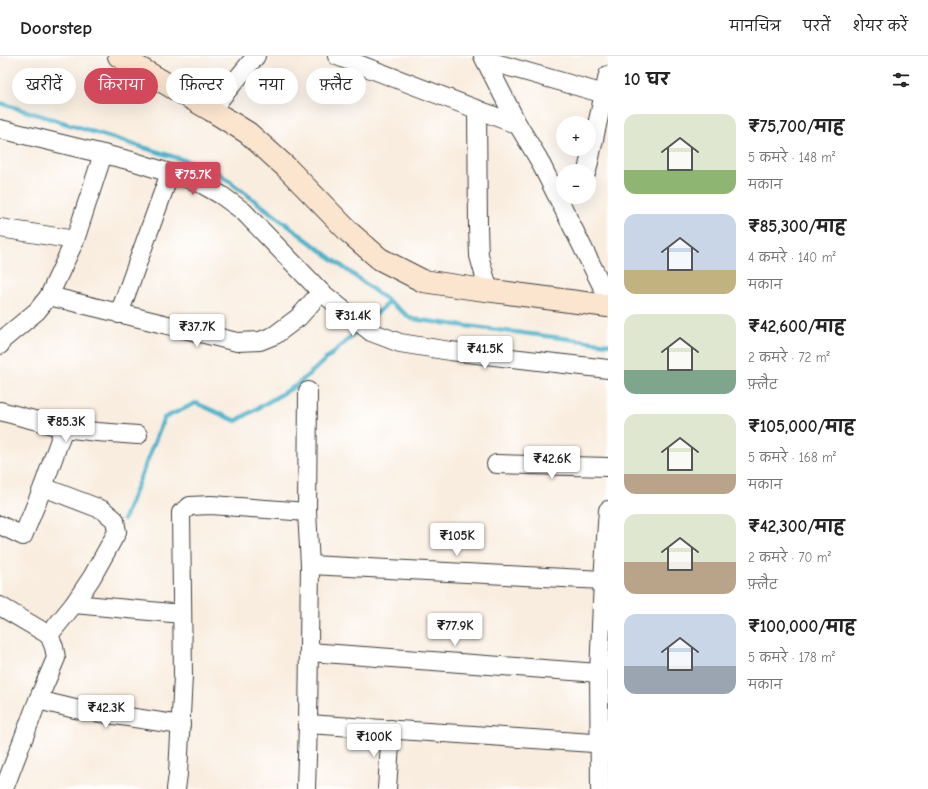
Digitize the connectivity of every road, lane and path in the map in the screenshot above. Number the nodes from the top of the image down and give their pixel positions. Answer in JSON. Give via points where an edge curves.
{"nodes":[{"id":1,"x":119,"y":56,"type":"edge"},
{"id":2,"x":256,"y":56,"type":"edge"},
{"id":3,"x":337,"y":56,"type":"edge"},
{"id":4,"x":484,"y":58,"type":"edge"},
{"id":5,"x":608,"y":76,"type":"edge"},
{"id":6,"x":606,"y":94,"type":"edge"},
{"id":7,"x":477,"y":109,"type":"junction"},
{"id":8,"x":211,"y":110,"type":"junction"},
{"id":9,"x":518,"y":125,"type":"junction"},
{"id":10,"x":0,"y":129,"type":"edge"},
{"id":11,"x":103,"y":154,"type":"junction"},
{"id":12,"x":589,"y":164,"type":"edge"},
{"id":13,"x":170,"y":173,"type":"junction"},
{"id":14,"x":556,"y":183,"type":"edge"},
{"id":15,"x":566,"y":204,"type":"edge"},
{"id":16,"x":0,"y":228,"type":"edge"},
{"id":17,"x":75,"y":240,"type":"junction"},
{"id":18,"x":489,"y":291,"type":"junction"},
{"id":19,"x":320,"y":292,"type":"junction"},
{"id":20,"x":49,"y":296,"type":"junction"},
{"id":21,"x":608,"y":298,"type":"edge"},
{"id":22,"x":608,"y":306,"type":"edge"},
{"id":23,"x":119,"y":314,"type":"junction"},
{"id":24,"x":0,"y":342,"type":"edge"},
{"id":25,"x":608,"y":369,"type":"edge"},
{"id":26,"x":308,"y":391,"type":"dead end"},
{"id":27,"x":0,"y":412,"type":"edge"},
{"id":28,"x":64,"y":428,"type":"junction"},
{"id":29,"x":138,"y":435,"type":"dead end"},
{"id":30,"x":496,"y":464,"type":"dead end"},
{"id":31,"x":608,"y":467,"type":"edge"},
{"id":32,"x":43,"y":487,"type":"junction"},
{"id":33,"x":608,"y":510,"type":"edge"},
{"id":34,"x":307,"y":512,"type":"junction"},
{"id":35,"x":0,"y":525,"type":"edge"},
{"id":36,"x":310,"y":565,"type":"junction"},
{"id":37,"x":603,"y":580,"type":"junction"},
{"id":38,"x":74,"y":604,"type":"junction"},
{"id":39,"x":0,"y":606,"type":"edge"},
{"id":40,"x":182,"y":614,"type":"junction"},
{"id":41,"x":49,"y":635,"type":"junction"},
{"id":42,"x":309,"y":652,"type":"junction"},
{"id":43,"x":600,"y":672,"type":"junction"},
{"id":44,"x":38,"y":700,"type":"junction"},
{"id":45,"x":308,"y":724,"type":"junction"},
{"id":46,"x":180,"y":725,"type":"junction"},
{"id":47,"x":391,"y":729,"type":"junction"},
{"id":48,"x":604,"y":743,"type":"edge"},
{"id":49,"x":4,"y":789,"type":"edge"},
{"id":50,"x":176,"y":789,"type":"edge"},
{"id":51,"x":306,"y":789,"type":"edge"},
{"id":52,"x":387,"y":789,"type":"edge"},
{"id":53,"x":600,"y":789,"type":"edge"}],
"edges":[{"from":1,"to":8,"type":"street"},
{"from":2,"to":8,"type":"street"},
{"from":3,"to":7,"type":"street"},
{"from":4,"to":6,"type":"street"},
{"from":4,"to":9,"type":"street"},
{"from":5,"to":6,"type":"street"},
{"from":6,"to":12,"type":"street"},
{"from":7,"to":9,"type":"street"},
{"from":7,"to":18,"type":"street","via":[[479,256]]},
{"from":8,"to":18,"type":"street","via":[[248,133],[380,259],[423,281]]},
{"from":9,"to":14,"type":"street"},
{"from":10,"to":11,"type":"street"},
{"from":11,"to":13,"type":"street"},
{"from":11,"to":17,"type":"street"},
{"from":13,"to":19,"type":"street","via":[[198,182],[243,210]]},
{"from":13,"to":23,"type":"street"},
{"from":15,"to":21,"type":"street"},
{"from":16,"to":17,"type":"street"},
{"from":17,"to":20,"type":"street"},
{"from":18,"to":22,"type":"street"},
{"from":19,"to":23,"type":"street","via":[[299,317],[275,335],[260,341],[237,342]]},
{"from":19,"to":25,"type":"street","via":[[371,332],[400,343]]},
{"from":20,"to":23,"type":"street"},
{"from":20,"to":24,"type":"street","via":[[37,311]]},
{"from":26,"to":34,"type":"street"},
{"from":27,"to":28,"type":"street"},
{"from":28,"to":29,"type":"street"},
{"from":28,"to":32,"type":"street"},
{"from":30,"to":31,"type":"street"},
{"from":32,"to":35,"type":"street","via":[[23,536]]},
{"from":32,"to":38,"type":"street","via":[[103,510],[115,520],[117,532],[92,578]]},
{"from":33,"to":37,"type":"street"},
{"from":34,"to":36,"type":"street"},
{"from":34,"to":40,"type":"street","via":[[211,505],[190,506],[181,514]]},
{"from":36,"to":37,"type":"street"},
{"from":36,"to":42,"type":"street"},
{"from":37,"to":43,"type":"street"},
{"from":38,"to":40,"type":"street"},
{"from":38,"to":41,"type":"street"},
{"from":39,"to":41,"type":"street"},
{"from":40,"to":46,"type":"street","via":[[183,676]]},
{"from":41,"to":44,"type":"street","via":[[56,658]]},
{"from":42,"to":43,"type":"street"},
{"from":42,"to":45,"type":"street"},
{"from":43,"to":48,"type":"street"},
{"from":44,"to":46,"type":"street","via":[[75,709]]},
{"from":44,"to":49,"type":"street"},
{"from":45,"to":47,"type":"street"},
{"from":45,"to":51,"type":"street"},
{"from":46,"to":50,"type":"street"},
{"from":47,"to":48,"type":"street"},
{"from":47,"to":52,"type":"street"},
{"from":48,"to":53,"type":"street"}]}
